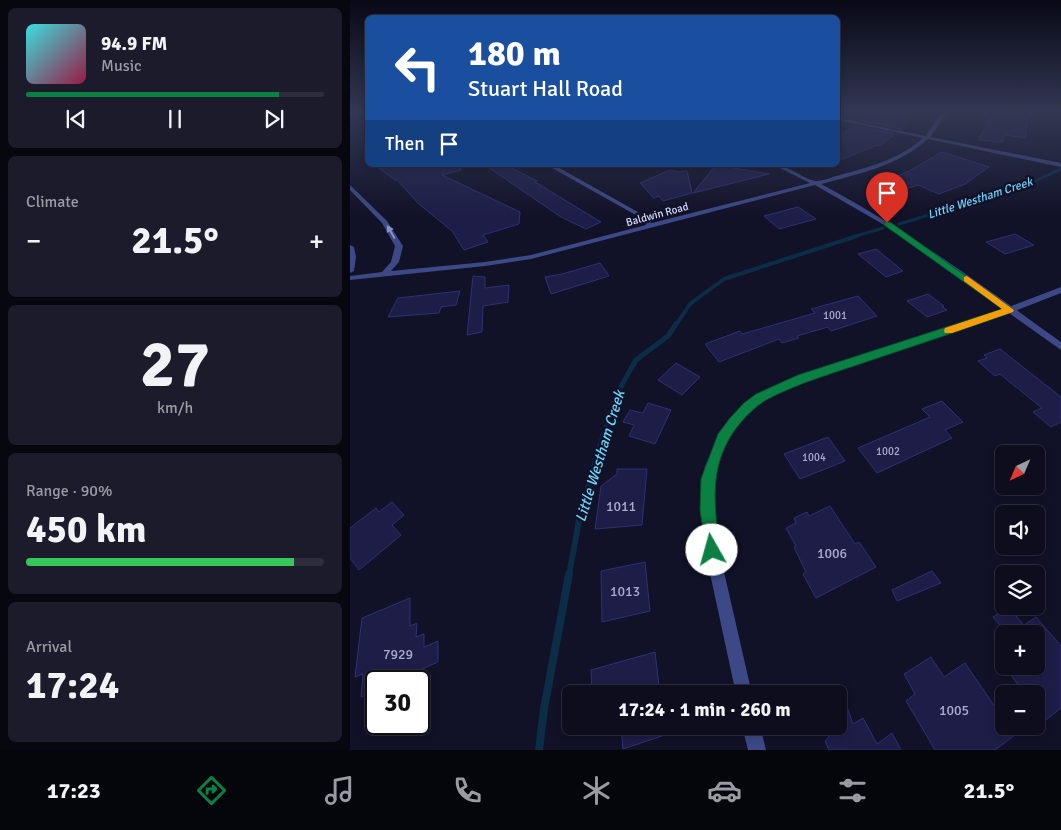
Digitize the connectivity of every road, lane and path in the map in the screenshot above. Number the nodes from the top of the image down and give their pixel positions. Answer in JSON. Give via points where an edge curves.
{"nodes":[{"id":1,"x":916,"y":147,"type":"edge"},
{"id":2,"x":972,"y":147,"type":"edge"},
{"id":3,"x":1061,"y":165,"type":"edge"},
{"id":4,"x":554,"y":167,"type":"edge"},
{"id":5,"x":781,"y":167,"type":"edge"},
{"id":6,"x":817,"y":183,"type":"junction"},
{"id":7,"x":350,"y":187,"type":"edge"},
{"id":8,"x":651,"y":226,"type":"junction"},
{"id":9,"x":350,"y":247,"type":"edge"},
{"id":10,"x":350,"y":271,"type":"edge"},
{"id":11,"x":384,"y":275,"type":"junction"},
{"id":12,"x":350,"y":278,"type":"edge"},
{"id":13,"x":1059,"y":293,"type":"edge"},
{"id":14,"x":1010,"y":310,"type":"junction"},
{"id":15,"x":1061,"y":347,"type":"edge"},
{"id":16,"x":742,"y":685,"type":"edge"},
{"id":17,"x":753,"y":735,"type":"edge"},
{"id":18,"x":756,"y":750,"type":"edge"}],
"edges":[{"from":1,"to":6,"type":"street","name":"Baldwin Road","via":[[883,165]]},
{"from":2,"to":3,"type":"street"},
{"from":4,"to":8,"type":"street","via":[[643,218]]},
{"from":5,"to":6,"type":"street"},
{"from":6,"to":8,"type":"street","name":"Baldwin Road"},
{"from":6,"to":14,"type":"street","via":[[880,219]]},
{"from":11,"to":7,"type":"street","one_way":true,"via":[[395,262],[399,246],[385,222]]},
{"from":8,"to":11,"type":"street","name":"Baldwin Road","via":[[519,259]]},
{"from":9,"to":10,"type":"street"},
{"from":11,"to":12,"type":"street","name":"Baldwin Road"},
{"from":13,"to":14,"type":"street"},
{"from":14,"to":15,"type":"street"},
{"from":14,"to":16,"type":"street","via":[[802,379],[760,398],[734,421],[711,466],[707,510],[712,550]]},
{"from":17,"to":18,"type":"street"}]}
